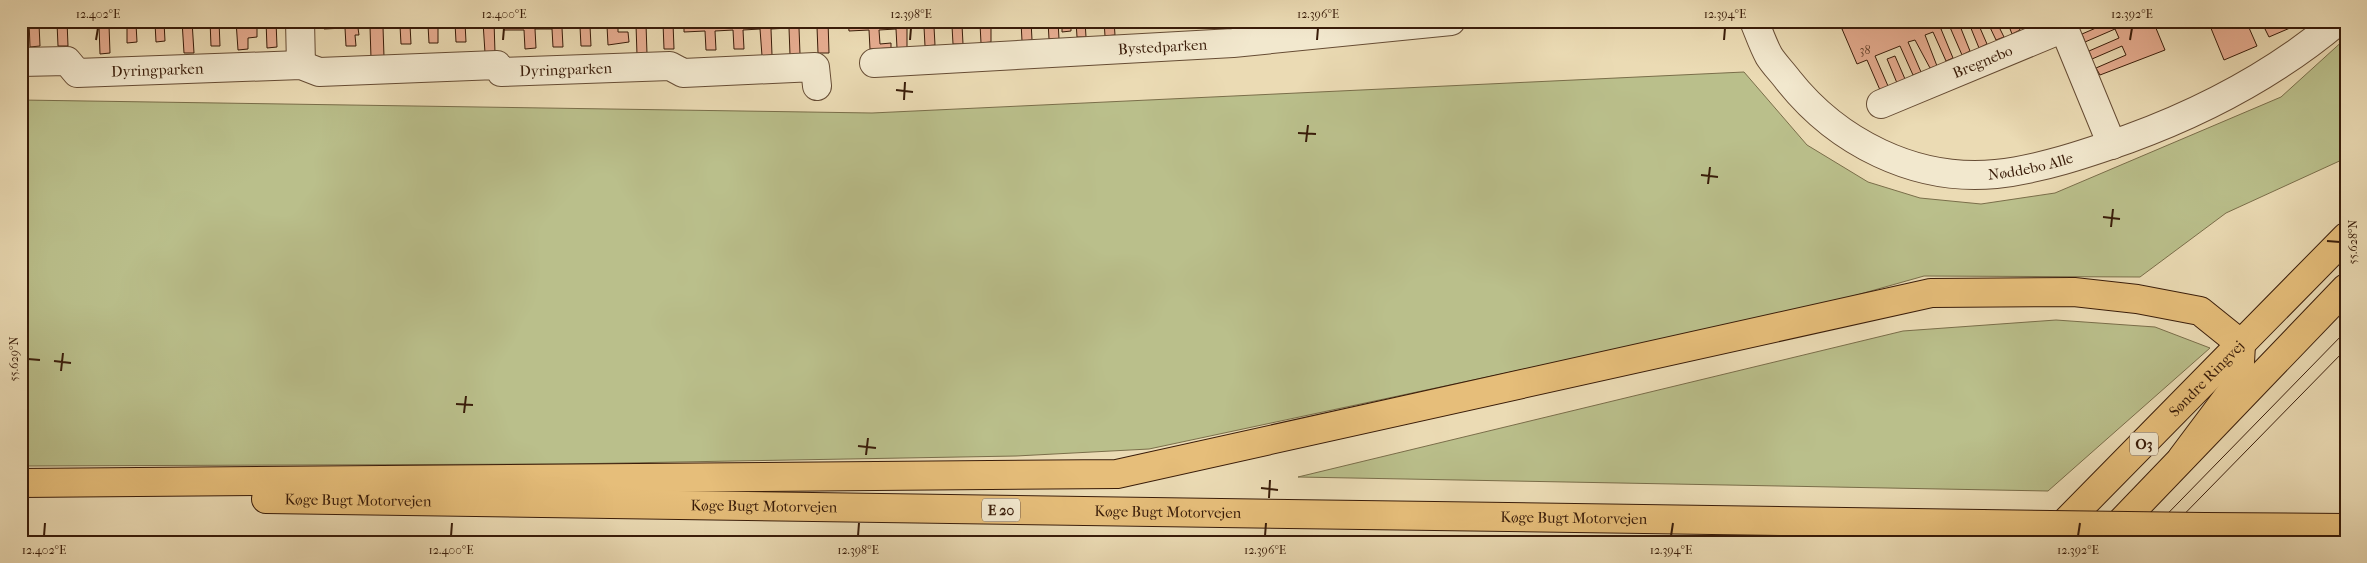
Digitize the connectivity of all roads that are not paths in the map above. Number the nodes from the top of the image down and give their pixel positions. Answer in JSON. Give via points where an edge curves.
{"nodes":[{"id":1,"x":300,"y":21,"type":"edge"},
{"id":2,"x":1452,"y":21,"type":"edge"},
{"id":3,"x":1754,"y":21,"type":"edge"},
{"id":4,"x":2063,"y":25,"type":"edge"},
{"id":5,"x":2322,"y":27,"type":"edge"},
{"id":6,"x":21,"y":62,"type":"edge"},
{"id":7,"x":874,"y":63,"type":"dead end"},
{"id":8,"x":301,"y":65,"type":"junction"},
{"id":9,"x":816,"y":86,"type":"dead end"},
{"id":10,"x":1897,"y":105,"type":"dead end"},
{"id":11,"x":2112,"y":145,"type":"junction"},
{"id":12,"x":2346,"y":237,"type":"edge"},
{"id":13,"x":2346,"y":288,"type":"edge"},
{"id":14,"x":2241,"y":344,"type":"junction"},
{"id":15,"x":2182,"y":458,"type":"junction"},
{"id":16,"x":21,"y":483,"type":"edge"},
{"id":17,"x":21,"y":496,"type":"edge"},
{"id":18,"x":2346,"y":528,"type":"edge"},
{"id":19,"x":2046,"y":542,"type":"edge"},
{"id":20,"x":2102,"y":542,"type":"edge"}],
"edges":[{"from":1,"to":8,"type":"street"},
{"from":2,"to":7,"type":"street","name":"Bystedparken","via":[[1233,43]]},
{"from":3,"to":11,"type":"street","name":"Nøddebo Alle","via":[[1770,57],[1803,99],[1834,128],[1874,152],[1917,167],[1995,174],[2040,167]]},
{"from":4,"to":10,"type":"street","name":"Bregnebo"},
{"from":4,"to":11,"type":"street","name":"Bregnebo"},
{"from":5,"to":11,"type":"street","name":"Nøddebo Alle","via":[[2218,102]]},
{"from":6,"to":8,"type":"street","name":"Dyringparken","via":[[67,61],[78,73]]},
{"from":8,"to":9,"type":"street","name":"Dyringparken","via":[[319,72],[497,65],[501,72],[670,66],[683,72],[815,67]]},
{"from":12,"to":14,"type":"main road","name":"Søndre Ringvej","number":"O3"},
{"from":13,"to":15,"type":"main road","number":"O3"},
{"from":14,"to":15,"type":"main road","via":[[2239,382]]},
{"from":14,"to":16,"type":"main road","via":[[2200,311],[2137,300],[2074,292],[1931,293],[1117,474]]},
{"from":14,"to":19,"type":"main road","name":"Søndre Ringvej","number":"O3"},
{"from":15,"to":20,"type":"main road","number":"O3"},
{"from":17,"to":18,"type":"main road","name":"Køge Bugt Motorvejen","number":"E 20","bridge":true}]}
